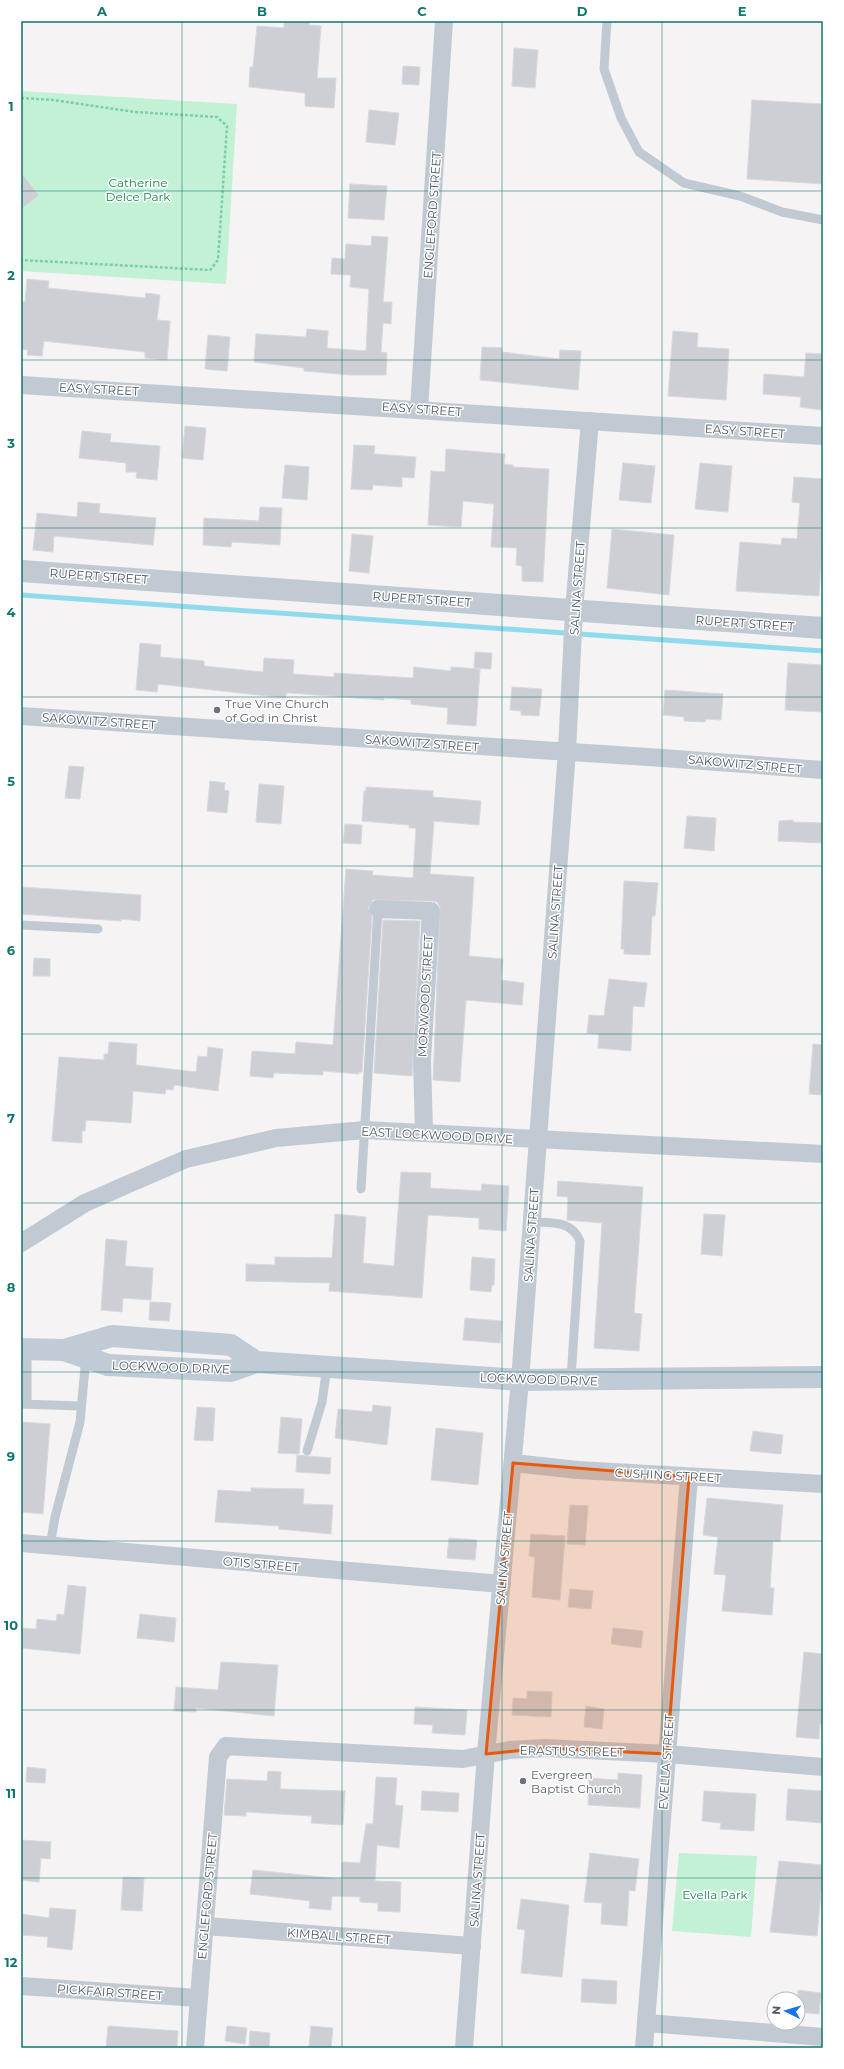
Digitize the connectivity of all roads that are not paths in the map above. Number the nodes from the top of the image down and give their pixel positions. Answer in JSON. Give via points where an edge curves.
{"nodes":[{"id":1,"x":444,"y":21,"type":"edge"},
{"id":2,"x":606,"y":21,"type":"edge"},
{"id":3,"x":823,"y":220,"type":"edge"},
{"id":4,"x":21,"y":385,"type":"edge"},
{"id":5,"x":419,"y":409,"type":"junction"},
{"id":6,"x":590,"y":421,"type":"junction"},
{"id":7,"x":823,"y":436,"type":"edge"},
{"id":8,"x":21,"y":571,"type":"edge"},
{"id":9,"x":574,"y":616,"type":"junction"},
{"id":10,"x":823,"y":628,"type":"edge"},
{"id":11,"x":21,"y":716,"type":"edge"},
{"id":12,"x":567,"y":752,"type":"junction"},
{"id":13,"x":823,"y":770,"type":"edge"},
{"id":14,"x":378,"y":909,"type":"joint"},
{"id":15,"x":21,"y":925,"type":"edge"},
{"id":16,"x":98,"y":929,"type":"dead end"},
{"id":17,"x":365,"y":1130,"type":"junction"},
{"id":18,"x":424,"y":1132,"type":"junction"},
{"id":19,"x":538,"y":1140,"type":"junction"},
{"id":20,"x":823,"y":1154,"type":"edge"},
{"id":21,"x":361,"y":1189,"type":"dead end"},
{"id":22,"x":532,"y":1222,"type":"junction"},
{"id":23,"x":22,"y":1242,"type":"edge"},
{"id":24,"x":24,"y":1349,"type":"edge"},
{"id":25,"x":64,"y":1350,"type":"junction"},
{"id":26,"x":86,"y":1357,"type":"junction"},
{"id":27,"x":256,"y":1362,"type":"junction"},
{"id":28,"x":327,"y":1367,"type":"junction"},
{"id":29,"x":823,"y":1377,"type":"edge"},
{"id":30,"x":520,"y":1380,"type":"junction"},
{"id":31,"x":571,"y":1381,"type":"junction"},
{"id":32,"x":24,"y":1404,"type":"edge"},
{"id":33,"x":80,"y":1406,"type":"junction"},
{"id":34,"x":307,"y":1451,"type":"dead end"},
{"id":35,"x":513,"y":1463,"type":"junction"},
{"id":36,"x":689,"y":1477,"type":"junction"},
{"id":37,"x":823,"y":1484,"type":"edge"},
{"id":38,"x":21,"y":1543,"type":"edge"},
{"id":39,"x":50,"y":1546,"type":"junction"},
{"id":40,"x":502,"y":1584,"type":"junction"},
{"id":41,"x":226,"y":1746,"type":"joint"},
{"id":42,"x":486,"y":1754,"type":"junction"},
{"id":43,"x":666,"y":1754,"type":"junction"},
{"id":44,"x":823,"y":1767,"type":"edge"},
{"id":45,"x":205,"y":1926,"type":"junction"},
{"id":46,"x":472,"y":1946,"type":"junction"},
{"id":47,"x":21,"y":1986,"type":"edge"},
{"id":48,"x":198,"y":1998,"type":"junction"},
{"id":49,"x":647,"y":2023,"type":"junction"},
{"id":50,"x":823,"y":2037,"type":"edge"},
{"id":51,"x":195,"y":2048,"type":"edge"},
{"id":52,"x":464,"y":2048,"type":"edge"},
{"id":53,"x":644,"y":2048,"type":"edge"}],
"edges":[{"from":1,"to":5,"type":"street","name":"ENGLEFORD STREET"},
{"from":2,"to":3,"type":"lane","via":[[604,69],[621,118],[639,152],[684,182],[740,196],[782,212]]},
{"from":4,"to":5,"type":"street","name":"EASY STREET"},
{"from":5,"to":6,"type":"street","name":"EASY STREET"},
{"from":6,"to":7,"type":"street","name":"EASY STREET"},
{"from":6,"to":9,"type":"street","name":"SALINA STREET"},
{"from":8,"to":9,"type":"street","name":"RUPERT STREET"},
{"from":9,"to":10,"type":"street","name":"RUPERT STREET"},
{"from":9,"to":12,"type":"street","name":"SALINA STREET"},
{"from":11,"to":12,"type":"street","name":"SAKOWITZ STREET"},
{"from":12,"to":13,"type":"street","name":"SAKOWITZ STREET"},
{"from":12,"to":19,"type":"street","name":"SALINA STREET"},
{"from":14,"to":17,"type":"lane"},
{"from":14,"to":18,"type":"street","name":"MORWOOD STREET","via":[[431,911],[422,1060]]},
{"from":15,"to":16,"type":"lane"},
{"from":17,"to":18,"type":"street","name":"EAST LOCKWOOD DRIVE"},
{"from":17,"to":21,"type":"lane"},
{"from":17,"to":23,"type":"street","name":"EAST LOCKWOOD DRIVE","via":[[276,1138],[186,1159],[85,1203]]},
{"from":18,"to":19,"type":"street","name":"EAST LOCKWOOD DRIVE"},
{"from":19,"to":20,"type":"street","name":"EAST LOCKWOOD DRIVE"},
{"from":19,"to":22,"type":"street","name":"SALINA STREET"},
{"from":22,"to":30,"type":"street","name":"SALINA STREET"},
{"from":22,"to":31,"type":"lane","via":[[564,1224],[576,1232],[580,1241]]},
{"from":24,"to":25,"type":"main road","name":"LOCKWOOD DRIVE"},
{"from":24,"to":32,"type":"lane"},
{"from":25,"to":26,"type":"main road","name":"LOCKWOOD DRIVE"},
{"from":25,"to":27,"type":"main road","name":"LOCKWOOD DRIVE","via":[[112,1336],[231,1345]]},
{"from":26,"to":27,"type":"main road","name":"LOCKWOOD DRIVE","via":[[108,1365],[231,1371]]},
{"from":26,"to":33,"type":"lane"},
{"from":27,"to":28,"type":"main road","name":"LOCKWOOD DRIVE"},
{"from":28,"to":30,"type":"main road","name":"LOCKWOOD DRIVE"},
{"from":28,"to":34,"type":"lane","via":[[322,1402]]},
{"from":29,"to":31,"type":"main road","name":"LOCKWOOD DRIVE"},
{"from":30,"to":31,"type":"main road","name":"LOCKWOOD DRIVE"},
{"from":30,"to":35,"type":"street","name":"SALINA STREET"},
{"from":32,"to":33,"type":"lane"},
{"from":33,"to":39,"type":"lane","via":[[80,1422]]},
{"from":35,"to":36,"type":"street","name":"CUSHING STREET"},
{"from":35,"to":40,"type":"street","name":"SALINA STREET"},
{"from":36,"to":37,"type":"street","name":"CUSHING STREET"},
{"from":36,"to":43,"type":"street","name":"EVELLA STREET"},
{"from":38,"to":39,"type":"street","name":"OTIS STREET"},
{"from":39,"to":40,"type":"street","name":"OTIS STREET"},
{"from":40,"to":42,"type":"street","name":"SALINA STREET"},
{"from":41,"to":42,"type":"street","name":"ERASTUS STREET","via":[[463,1759]]},
{"from":41,"to":45,"type":"street","name":"ENGLEFORD STREET","via":[[218,1757]]},
{"from":42,"to":43,"type":"street","name":"ERASTUS STREET","via":[[545,1748]]},
{"from":42,"to":46,"type":"street","name":"SALINA STREET"},
{"from":43,"to":44,"type":"street","name":"ERASTUS STREET"},
{"from":43,"to":49,"type":"street","name":"EVELLA STREET"},
{"from":45,"to":46,"type":"street","name":"KIMBALL STREET"},
{"from":45,"to":48,"type":"street","name":"ENGLEFORD STREET"},
{"from":46,"to":52,"type":"street","name":"SALINA STREET"},
{"from":47,"to":48,"type":"street","name":"PICKFAIR STREET"},
{"from":48,"to":51,"type":"street","name":"ENGLEFORD STREET"},
{"from":49,"to":50,"type":"street"},
{"from":49,"to":53,"type":"street","name":"EVELLA STREET"}]}
